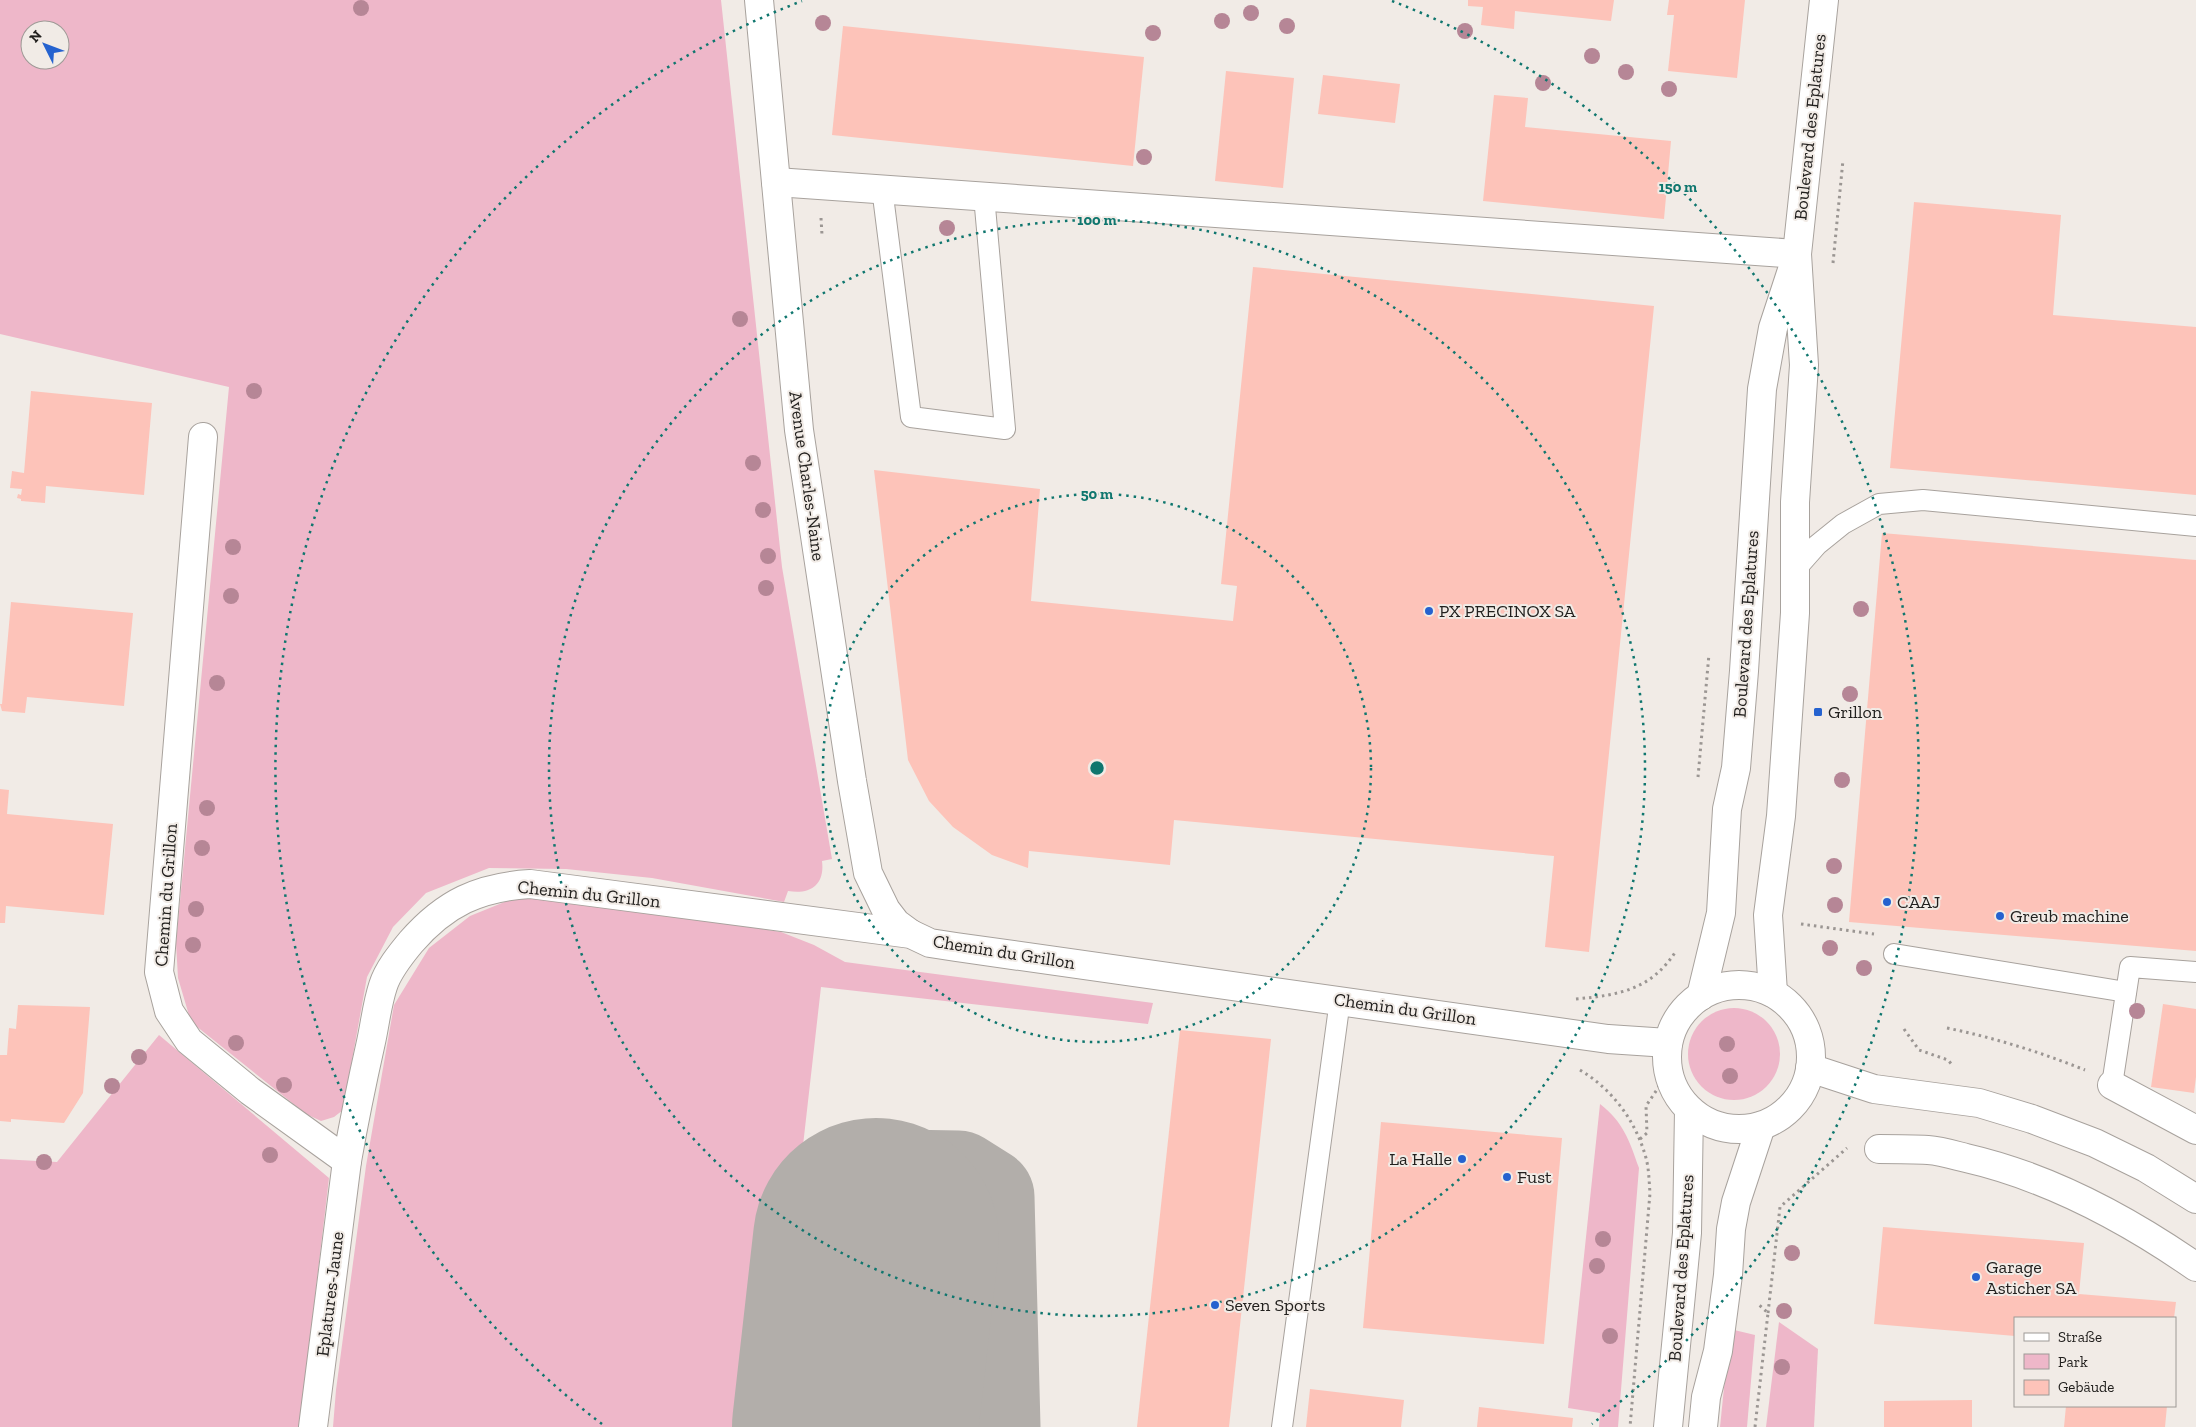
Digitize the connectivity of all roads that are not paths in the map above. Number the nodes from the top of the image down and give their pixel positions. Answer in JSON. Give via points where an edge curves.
{"nodes":[{"id":1,"x":760,"y":0,"type":"edge"},
{"id":2,"x":1824,"y":0,"type":"edge"},
{"id":3,"x":776,"y":182,"type":"junction"},
{"id":4,"x":882,"y":188,"type":"junction"},
{"id":5,"x":984,"y":196,"type":"junction"},
{"id":6,"x":1797,"y":254,"type":"junction"},
{"id":7,"x":202,"y":437,"type":"dead end"},
{"id":8,"x":2196,"y":526,"type":"edge"},
{"id":9,"x":1794,"y":571,"type":"junction"},
{"id":10,"x":911,"y":934,"type":"junction"},
{"id":11,"x":1894,"y":954,"type":"road end"},
{"id":12,"x":2196,"y":972,"type":"edge"},
{"id":13,"x":2126,"y":992,"type":"junction"},
{"id":14,"x":1773,"y":993,"type":"junction"},
{"id":15,"x":1701,"y":996,"type":"junction"},
{"id":16,"x":1340,"y":1000,"type":"junction"},
{"id":17,"x":1668,"y":1043,"type":"junction"},
{"id":18,"x":1810,"y":1068,"type":"junction"},
{"id":19,"x":2112,"y":1085,"type":"joint"},
{"id":20,"x":1689,"y":1110,"type":"junction"},
{"id":21,"x":1761,"y":1126,"type":"junction"},
{"id":22,"x":2196,"y":1130,"type":"edge"},
{"id":23,"x":1879,"y":1149,"type":"dead end"},
{"id":24,"x":347,"y":1161,"type":"junction"},
{"id":25,"x":2196,"y":1199,"type":"edge"},
{"id":26,"x":2196,"y":1267,"type":"edge"},
{"id":27,"x":313,"y":1427,"type":"edge"},
{"id":28,"x":1282,"y":1427,"type":"edge"},
{"id":29,"x":1668,"y":1427,"type":"edge"},
{"id":30,"x":1703,"y":1427,"type":"edge"}],
"edges":[{"from":1,"to":3,"type":"street","name":"Avenue Charles-Naine"},
{"from":2,"to":6,"type":"street","name":"Boulevard des Eplatures"},
{"from":3,"to":4,"type":"street"},
{"from":3,"to":10,"type":"street","name":"Avenue Charles-Naine","via":[[799,430],[868,873],[886,910]]},
{"from":4,"to":5,"type":"street"},
{"from":4,"to":5,"type":"lane","via":[[911,417],[1005,429]]},
{"from":5,"to":6,"type":"street"},
{"from":6,"to":9,"type":"street","name":"Boulevard des Eplatures","via":[[1804,365]]},
{"from":6,"to":15,"type":"street","name":"Boulevard des Eplatures","via":[[1773,328],[1762,390],[1736,768],[1727,809],[1721,913]]},
{"from":7,"to":24,"type":"street","name":"Chemin du Grillon","via":[[159,972],[168,1011],[189,1041],[250,1091]]},
{"from":8,"to":9,"type":"lane","via":[[1923,500],[1879,504],[1837,529],[1817,545]]},
{"from":9,"to":14,"type":"street","name":"Boulevard des Eplatures","via":[[1795,613],[1782,816],[1768,915]]},
{"from":10,"to":16,"type":"street","name":"Chemin du Grillon","via":[[930,943]]},
{"from":10,"to":24,"type":"street","name":"Chemin du Grillon","via":[[530,884],[502,886],[469,896],[442,912],[421,931],[401,954],[383,986]]},
{"from":11,"to":13,"type":"lane"},
{"from":12,"to":13,"type":"lane","via":[[2130,967]]},
{"from":13,"to":19,"type":"lane"},
{"from":14,"to":15,"type":"street","via":[[1744,985],[1714,989]]},
{"from":14,"to":18,"type":"street","via":[[1796,1012],[1804,1024],[1809,1038]]},
{"from":15,"to":17,"type":"street","via":[[1679,1016]]},
{"from":16,"to":17,"type":"street","name":"Chemin du Grillon","via":[[1608,1039]]},
{"from":16,"to":28,"type":"lane"},
{"from":17,"to":20,"type":"street","via":[[1668,1073],[1672,1086]]},
{"from":18,"to":21,"type":"street","via":[[1798,1099],[1787,1111]]},
{"from":18,"to":25,"type":"street","via":[[1874,1089],[1979,1103],[2032,1119],[2095,1143],[2146,1168]]},
{"from":19,"to":22,"type":"street"},
{"from":20,"to":21,"type":"street","via":[[1723,1127],[1746,1129]]},
{"from":20,"to":29,"type":"street","name":"Boulevard des Eplatures","via":[[1687,1233]]},
{"from":21,"to":30,"type":"street","via":[[1736,1202],[1718,1351],[1706,1398]]},
{"from":23,"to":26,"type":"street","via":[[1930,1150],[1987,1162],[2048,1184],[2157,1239]]},
{"from":24,"to":27,"type":"street","name":"Eplatures-Jaune"}]}
